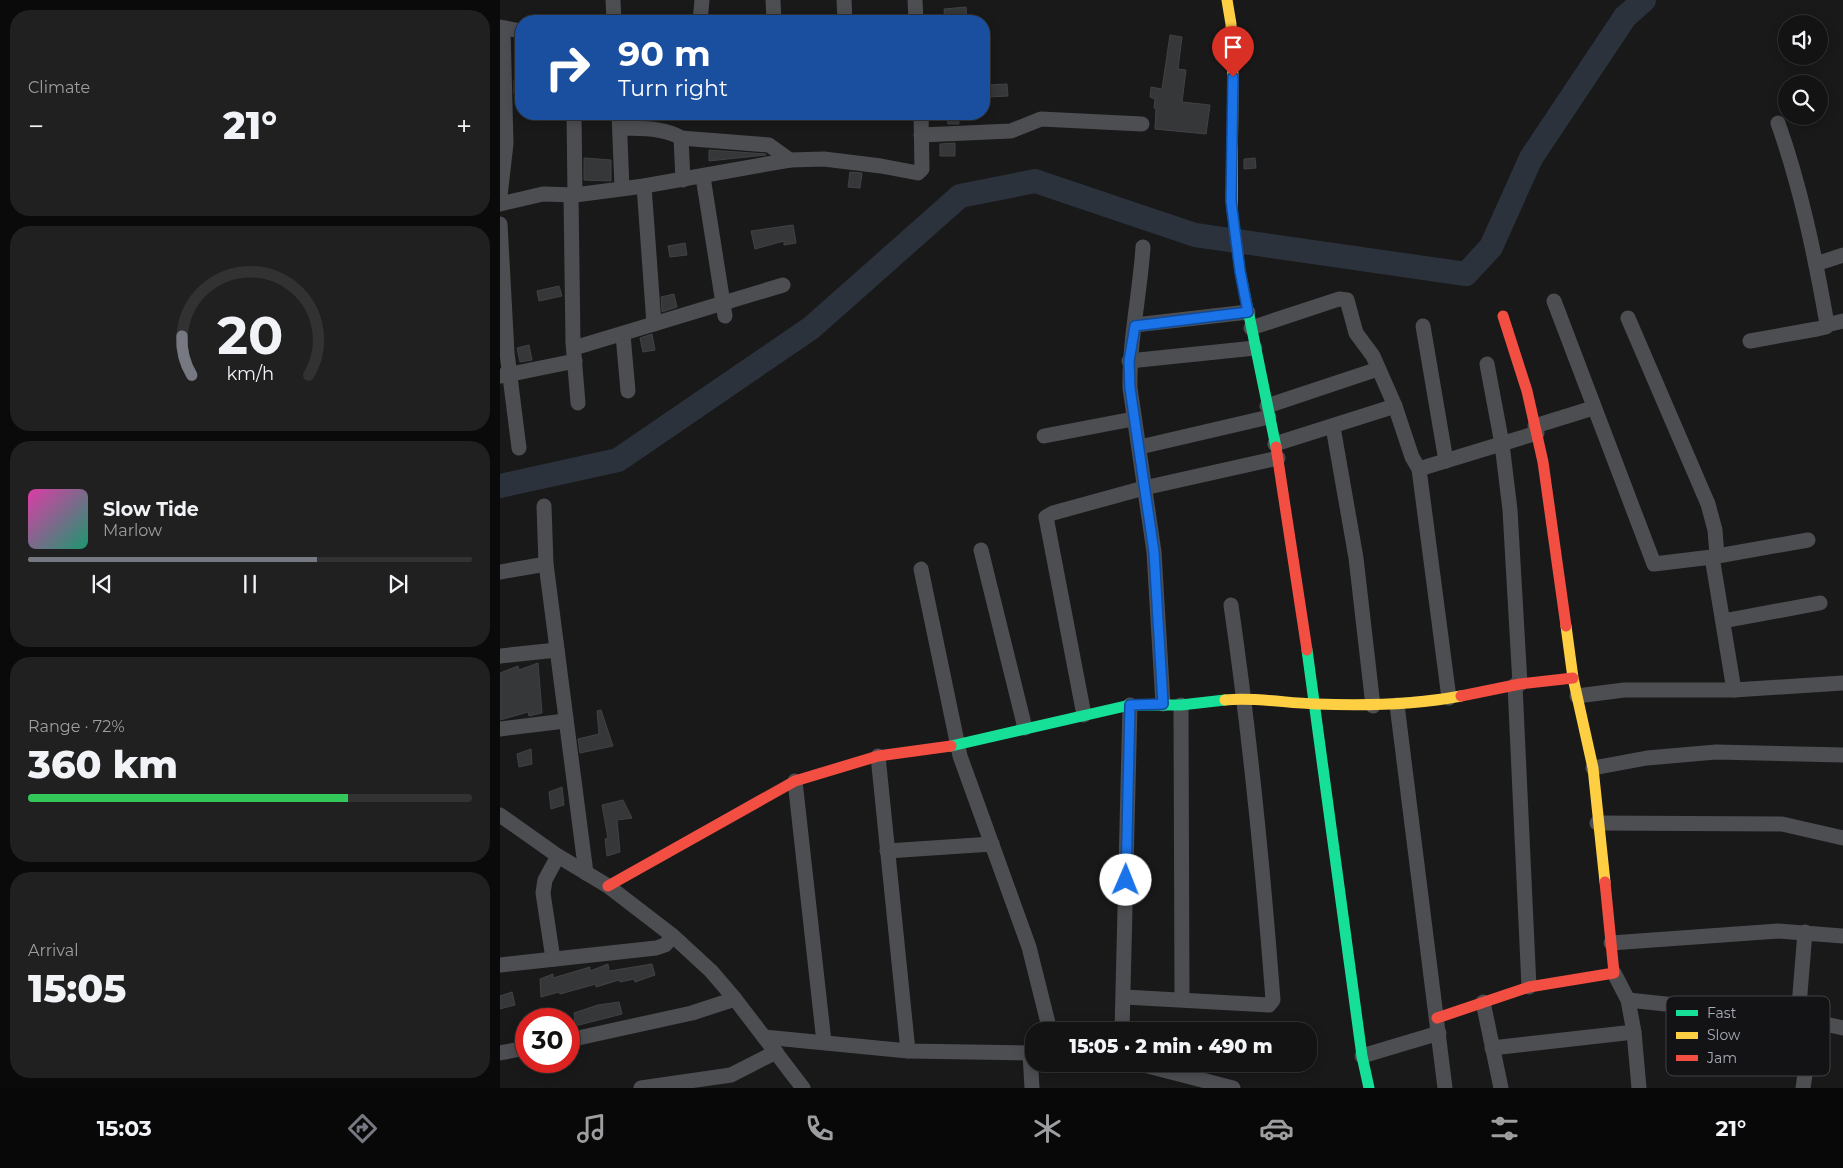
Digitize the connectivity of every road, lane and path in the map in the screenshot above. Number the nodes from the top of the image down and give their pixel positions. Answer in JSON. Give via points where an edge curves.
{"nodes":[{"id":1,"x":613,"y":0,"type":"edge"},
{"id":2,"x":702,"y":0,"type":"edge"},
{"id":3,"x":774,"y":0,"type":"edge"},
{"id":4,"x":844,"y":0,"type":"edge"},
{"id":5,"x":915,"y":0,"type":"edge"},
{"id":6,"x":1227,"y":0,"type":"edge"},
{"id":7,"x":614,"y":15,"type":"edge"},
{"id":8,"x":701,"y":15,"type":"edge"},
{"id":9,"x":774,"y":15,"type":"edge"},
{"id":10,"x":845,"y":15,"type":"edge"},
{"id":11,"x":916,"y":15,"type":"edge"},
{"id":12,"x":501,"y":28,"type":"edge"},
{"id":13,"x":515,"y":30,"type":"edge"},
{"id":14,"x":574,"y":120,"type":"edge"},
{"id":15,"x":920,"y":120,"type":"edge"},
{"id":16,"x":620,"y":121,"type":"edge"},
{"id":17,"x":1142,"y":124,"type":"dead end"},
{"id":18,"x":1779,"y":125,"type":"edge"},
{"id":19,"x":921,"y":135,"type":"junction"},
{"id":20,"x":681,"y":138,"type":"junction"},
{"id":21,"x":790,"y":160,"type":"junction"},
{"id":22,"x":703,"y":177,"type":"junction"},
{"id":23,"x":682,"y":180,"type":"junction"},
{"id":24,"x":644,"y":186,"type":"junction"},
{"id":25,"x":622,"y":188,"type":"junction"},
{"id":26,"x":573,"y":195,"type":"junction"},
{"id":27,"x":500,"y":196,"type":"edge"},
{"id":28,"x":500,"y":204,"type":"edge"},
{"id":29,"x":500,"y":224,"type":"edge"},
{"id":30,"x":1142,"y":247,"type":"dead end"},
{"id":31,"x":1843,"y":255,"type":"edge"},
{"id":32,"x":1816,"y":264,"type":"junction"},
{"id":33,"x":783,"y":285,"type":"dead end"},
{"id":34,"x":1554,"y":301,"type":"dead end"},
{"id":35,"x":724,"y":310,"type":"junction"},
{"id":36,"x":1248,"y":312,"type":"junction"},
{"id":37,"x":1502,"y":316,"type":"dead end"},
{"id":38,"x":1628,"y":318,"type":"dead end"},
{"id":39,"x":1843,"y":321,"type":"edge"},
{"id":40,"x":654,"y":324,"type":"junction"},
{"id":41,"x":1826,"y":325,"type":"junction"},
{"id":42,"x":1135,"y":326,"type":"junction"},
{"id":43,"x":1423,"y":326,"type":"dead end"},
{"id":44,"x":1251,"y":328,"type":"junction"},
{"id":45,"x":623,"y":335,"type":"junction"},
{"id":46,"x":1750,"y":341,"type":"dead end"},
{"id":47,"x":1255,"y":348,"type":"junction"},
{"id":48,"x":574,"y":355,"type":"junction"},
{"id":49,"x":1129,"y":361,"type":"junction"},
{"id":50,"x":1487,"y":364,"type":"dead end"},
{"id":51,"x":1378,"y":369,"type":"junction"},
{"id":52,"x":505,"y":375,"type":"edge"},
{"id":53,"x":628,"y":391,"type":"dead end"},
{"id":54,"x":578,"y":403,"type":"dead end"},
{"id":55,"x":1395,"y":406,"type":"junction"},
{"id":56,"x":1594,"y":408,"type":"junction"},
{"id":57,"x":1268,"y":412,"type":"junction"},
{"id":58,"x":1133,"y":419,"type":"junction"},
{"id":59,"x":1333,"y":427,"type":"junction"},
{"id":60,"x":1536,"y":429,"type":"junction"},
{"id":61,"x":1044,"y":436,"type":"dead end"},
{"id":62,"x":1502,"y":444,"type":"junction"},
{"id":63,"x":1140,"y":447,"type":"junction"},
{"id":64,"x":519,"y":448,"type":"dead end"},
{"id":65,"x":1276,"y":451,"type":"junction"},
{"id":66,"x":1446,"y":461,"type":"junction"},
{"id":67,"x":1418,"y":469,"type":"junction"},
{"id":68,"x":1144,"y":488,"type":"junction"},
{"id":69,"x":544,"y":506,"type":"dead end"},
{"id":70,"x":1808,"y":540,"type":"dead end"},
{"id":71,"x":981,"y":550,"type":"dead end"},
{"id":72,"x":1714,"y":557,"type":"junction"},
{"id":73,"x":546,"y":564,"type":"junction"},
{"id":74,"x":921,"y":569,"type":"dead end"},
{"id":75,"x":500,"y":572,"type":"edge"},
{"id":76,"x":1820,"y":603,"type":"dead end"},
{"id":77,"x":1231,"y":605,"type":"dead end"},
{"id":78,"x":1724,"y":620,"type":"junction"},
{"id":79,"x":557,"y":650,"type":"junction"},
{"id":80,"x":500,"y":656,"type":"edge"},
{"id":81,"x":1573,"y":678,"type":"junction"},
{"id":82,"x":1843,"y":683,"type":"edge"},
{"id":83,"x":1517,"y":684,"type":"junction"},
{"id":84,"x":1734,"y":690,"type":"junction"},
{"id":85,"x":1577,"y":696,"type":"junction"},
{"id":86,"x":1244,"y":698,"type":"junction"},
{"id":87,"x":1450,"y":698,"type":"junction"},
{"id":88,"x":1163,"y":704,"type":"junction"},
{"id":89,"x":1315,"y":704,"type":"junction"},
{"id":90,"x":1130,"y":705,"type":"junction"},
{"id":91,"x":1181,"y":705,"type":"junction"},
{"id":92,"x":1397,"y":705,"type":"junction"},
{"id":93,"x":1373,"y":706,"type":"junction"},
{"id":94,"x":1084,"y":715,"type":"junction"},
{"id":95,"x":565,"y":721,"type":"junction"},
{"id":96,"x":1025,"y":728,"type":"junction"},
{"id":97,"x":500,"y":729,"type":"edge"},
{"id":98,"x":958,"y":745,"type":"junction"},
{"id":99,"x":1843,"y":755,"type":"edge"},
{"id":100,"x":878,"y":756,"type":"junction"},
{"id":101,"x":1593,"y":768,"type":"junction"},
{"id":102,"x":795,"y":781,"type":"junction"},
{"id":103,"x":500,"y":815,"type":"edge"},
{"id":104,"x":1597,"y":823,"type":"junction"},
{"id":105,"x":1843,"y":838,"type":"edge"},
{"id":106,"x":992,"y":844,"type":"junction"},
{"id":107,"x":887,"y":851,"type":"junction"},
{"id":108,"x":558,"y":856,"type":"junction"},
{"id":109,"x":586,"y":873,"type":"junction"},
{"id":110,"x":608,"y":886,"type":"junction"},
{"id":111,"x":1805,"y":932,"type":"junction"},
{"id":112,"x":673,"y":936,"type":"junction"},
{"id":113,"x":1843,"y":936,"type":"edge"},
{"id":114,"x":1611,"y":944,"type":"junction"},
{"id":115,"x":552,"y":959,"type":"junction"},
{"id":116,"x":500,"y":966,"type":"edge"},
{"id":117,"x":1614,"y":973,"type":"junction"},
{"id":118,"x":1528,"y":987,"type":"junction"},
{"id":119,"x":1806,"y":996,"type":"edge"},
{"id":120,"x":1124,"y":997,"type":"junction"},
{"id":121,"x":735,"y":999,"type":"junction"},
{"id":122,"x":1182,"y":999,"type":"junction"},
{"id":123,"x":1628,"y":1000,"type":"junction"},
{"id":124,"x":1483,"y":1002,"type":"junction"},
{"id":125,"x":1666,"y":1004,"type":"edge"},
{"id":126,"x":1437,"y":1018,"type":"junction"},
{"id":127,"x":1048,"y":1022,"type":"edge"},
{"id":128,"x":1123,"y":1022,"type":"edge"},
{"id":129,"x":1830,"y":1025,"type":"edge"},
{"id":130,"x":1843,"y":1028,"type":"edge"},
{"id":131,"x":1634,"y":1032,"type":"junction"},
{"id":132,"x":1439,"y":1033,"type":"junction"},
{"id":133,"x":764,"y":1037,"type":"junction"},
{"id":134,"x":580,"y":1038,"type":"edge"},
{"id":135,"x":824,"y":1042,"type":"junction"},
{"id":136,"x":1492,"y":1048,"type":"junction"},
{"id":137,"x":515,"y":1050,"type":"edge"},
{"id":138,"x":908,"y":1051,"type":"junction"},
{"id":139,"x":500,"y":1052,"type":"edge"},
{"id":140,"x":776,"y":1052,"type":"junction"},
{"id":141,"x":1025,"y":1053,"type":"edge"},
{"id":142,"x":1362,"y":1056,"type":"junction"},
{"id":143,"x":1032,"y":1072,"type":"edge"},
{"id":144,"x":1171,"y":1072,"type":"edge"},
{"id":145,"x":641,"y":1088,"type":"edge"},
{"id":146,"x":803,"y":1088,"type":"edge"},
{"id":147,"x":1032,"y":1088,"type":"edge"},
{"id":148,"x":1233,"y":1088,"type":"edge"},
{"id":149,"x":1369,"y":1088,"type":"edge"},
{"id":150,"x":1445,"y":1088,"type":"edge"},
{"id":151,"x":1501,"y":1088,"type":"edge"},
{"id":152,"x":1638,"y":1088,"type":"edge"}],
"edges":[{"from":1,"to":7,"type":"street"},
{"from":2,"to":8,"type":"street"},
{"from":3,"to":9,"type":"street"},
{"from":4,"to":10,"type":"street"},
{"from":5,"to":11,"type":"street"},
{"from":6,"to":36,"type":"street","via":[[1233,77],[1231,201]]},
{"from":12,"to":13,"type":"street"},
{"from":12,"to":27,"type":"street","via":[[506,144]]},
{"from":14,"to":26,"type":"street"},
{"from":15,"to":19,"type":"street"},
{"from":16,"to":20,"type":"street"},
{"from":16,"to":25,"type":"street"},
{"from":17,"to":19,"type":"street","via":[[1041,119],[1011,131]]},
{"from":18,"to":32,"type":"street","via":[[1797,181]]},
{"from":19,"to":21,"type":"street","via":[[922,169],[918,173],[824,159]]},
{"from":20,"to":21,"type":"street","via":[[769,145]]},
{"from":20,"to":23,"type":"street"},
{"from":21,"to":22,"type":"street"},
{"from":22,"to":23,"type":"street"},
{"from":22,"to":35,"type":"street"},
{"from":23,"to":24,"type":"street"},
{"from":24,"to":25,"type":"street"},
{"from":24,"to":40,"type":"street"},
{"from":25,"to":26,"type":"street"},
{"from":26,"to":28,"type":"street","via":[[543,194]]},
{"from":26,"to":48,"type":"street"},
{"from":29,"to":52,"type":"street"},
{"from":30,"to":42,"type":"street"},
{"from":31,"to":32,"type":"street"},
{"from":32,"to":41,"type":"street"},
{"from":33,"to":35,"type":"street"},
{"from":34,"to":56,"type":"street"},
{"from":35,"to":40,"type":"street"},
{"from":36,"to":42,"type":"street"},
{"from":36,"to":44,"type":"street"},
{"from":37,"to":60,"type":"street"},
{"from":38,"to":72,"type":"street","via":[[1708,504],[1715,530]]},
{"from":39,"to":41,"type":"street"},
{"from":40,"to":45,"type":"street"},
{"from":41,"to":46,"type":"street","via":[[1817,330]]},
{"from":42,"to":49,"type":"street"},
{"from":43,"to":66,"type":"street"},
{"from":44,"to":47,"type":"street"},
{"from":44,"to":51,"type":"street","via":[[1343,298],[1347,300],[1356,333],[1373,356]]},
{"from":45,"to":48,"type":"street"},
{"from":45,"to":53,"type":"street"},
{"from":47,"to":49,"type":"street"},
{"from":47,"to":57,"type":"street"},
{"from":48,"to":52,"type":"street"},
{"from":48,"to":54,"type":"street"},
{"from":49,"to":58,"type":"street"},
{"from":50,"to":62,"type":"street"},
{"from":51,"to":55,"type":"street"},
{"from":51,"to":57,"type":"street"},
{"from":52,"to":64,"type":"street"},
{"from":55,"to":59,"type":"street"},
{"from":55,"to":67,"type":"street"},
{"from":56,"to":60,"type":"street"},
{"from":56,"to":72,"type":"street","via":[[1652,562],[1658,565]]},
{"from":57,"to":63,"type":"street"},
{"from":57,"to":65,"type":"street"},
{"from":58,"to":61,"type":"street"},
{"from":58,"to":63,"type":"street"},
{"from":59,"to":65,"type":"street"},
{"from":59,"to":93,"type":"street","via":[[1356,558]]},
{"from":60,"to":62,"type":"street"},
{"from":60,"to":81,"type":"street"},
{"from":62,"to":66,"type":"street"},
{"from":62,"to":83,"type":"street","via":[[1514,558]]},
{"from":63,"to":68,"type":"street"},
{"from":65,"to":68,"type":"street"},
{"from":65,"to":89,"type":"street"},
{"from":66,"to":67,"type":"street"},
{"from":67,"to":87,"type":"street"},
{"from":68,"to":88,"type":"street","via":[[1154,552]]},
{"from":68,"to":94,"type":"street","via":[[1046,517]]},
{"from":69,"to":73,"type":"street"},
{"from":70,"to":72,"type":"street"},
{"from":71,"to":96,"type":"street"},
{"from":72,"to":78,"type":"street"},
{"from":73,"to":75,"type":"street"},
{"from":73,"to":79,"type":"street"},
{"from":74,"to":98,"type":"street"},
{"from":76,"to":78,"type":"street"},
{"from":77,"to":86,"type":"street"},
{"from":78,"to":84,"type":"street"},
{"from":79,"to":80,"type":"street"},
{"from":79,"to":95,"type":"street"},
{"from":81,"to":83,"type":"street"},
{"from":81,"to":85,"type":"street"},
{"from":82,"to":84,"type":"street"},
{"from":83,"to":87,"type":"street"},
{"from":83,"to":118,"type":"street"},
{"from":84,"to":85,"type":"street","via":[[1624,690]]},
{"from":85,"to":101,"type":"street"},
{"from":86,"to":89,"type":"street"},
{"from":86,"to":91,"type":"street"},
{"from":86,"to":122,"type":"street","via":[[1274,1000],[1269,1005]]},
{"from":87,"to":92,"type":"street"},
{"from":88,"to":90,"type":"street"},
{"from":88,"to":91,"type":"street"},
{"from":89,"to":93,"type":"street"},
{"from":89,"to":142,"type":"street"},
{"from":90,"to":94,"type":"street"},
{"from":90,"to":120,"type":"street"},
{"from":91,"to":122,"type":"street"},
{"from":92,"to":93,"type":"street"},
{"from":92,"to":126,"type":"street"},
{"from":94,"to":96,"type":"street"},
{"from":95,"to":97,"type":"street"},
{"from":95,"to":109,"type":"street"},
{"from":96,"to":98,"type":"street"},
{"from":98,"to":100,"type":"street"},
{"from":98,"to":106,"type":"street"},
{"from":99,"to":101,"type":"street","via":[[1716,752],[1647,758]]},
{"from":100,"to":102,"type":"street"},
{"from":100,"to":107,"type":"street"},
{"from":101,"to":104,"type":"street"},
{"from":102,"to":110,"type":"street"},
{"from":102,"to":135,"type":"street"},
{"from":103,"to":108,"type":"street"},
{"from":104,"to":105,"type":"street","via":[[1782,824]]},
{"from":104,"to":114,"type":"street"},
{"from":106,"to":107,"type":"street"},
{"from":106,"to":127,"type":"street","via":[[1029,946]]},
{"from":107,"to":138,"type":"street"},
{"from":108,"to":109,"type":"street"},
{"from":108,"to":115,"type":"street","via":[[545,880],[543,893]]},
{"from":109,"to":110,"type":"street"},
{"from":110,"to":112,"type":"street"},
{"from":111,"to":113,"type":"street"},
{"from":111,"to":114,"type":"street","via":[[1778,931]]},
{"from":111,"to":119,"type":"street"},
{"from":112,"to":115,"type":"street","via":[[665,945],[656,948]]},
{"from":112,"to":121,"type":"street","via":[[711,971]]},
{"from":114,"to":117,"type":"street"},
{"from":115,"to":116,"type":"street"},
{"from":117,"to":118,"type":"street"},
{"from":117,"to":123,"type":"street"},
{"from":118,"to":124,"type":"street"},
{"from":120,"to":122,"type":"street"},
{"from":120,"to":128,"type":"street"},
{"from":121,"to":133,"type":"street"},
{"from":121,"to":134,"type":"street","via":[[692,1013]]},
{"from":123,"to":125,"type":"street"},
{"from":123,"to":131,"type":"street"},
{"from":124,"to":126,"type":"street"},
{"from":124,"to":136,"type":"street"},
{"from":126,"to":132,"type":"street"},
{"from":129,"to":130,"type":"street"},
{"from":131,"to":136,"type":"street"},
{"from":131,"to":152,"type":"street"},
{"from":132,"to":142,"type":"street"},
{"from":132,"to":150,"type":"street"},
{"from":133,"to":135,"type":"street"},
{"from":133,"to":140,"type":"street"},
{"from":135,"to":138,"type":"street"},
{"from":136,"to":151,"type":"street"},
{"from":137,"to":139,"type":"street"},
{"from":138,"to":141,"type":"street"},
{"from":140,"to":145,"type":"street","via":[[731,1075]]},
{"from":140,"to":146,"type":"street"},
{"from":142,"to":149,"type":"street"},
{"from":143,"to":147,"type":"street"},
{"from":144,"to":148,"type":"street"}]}
